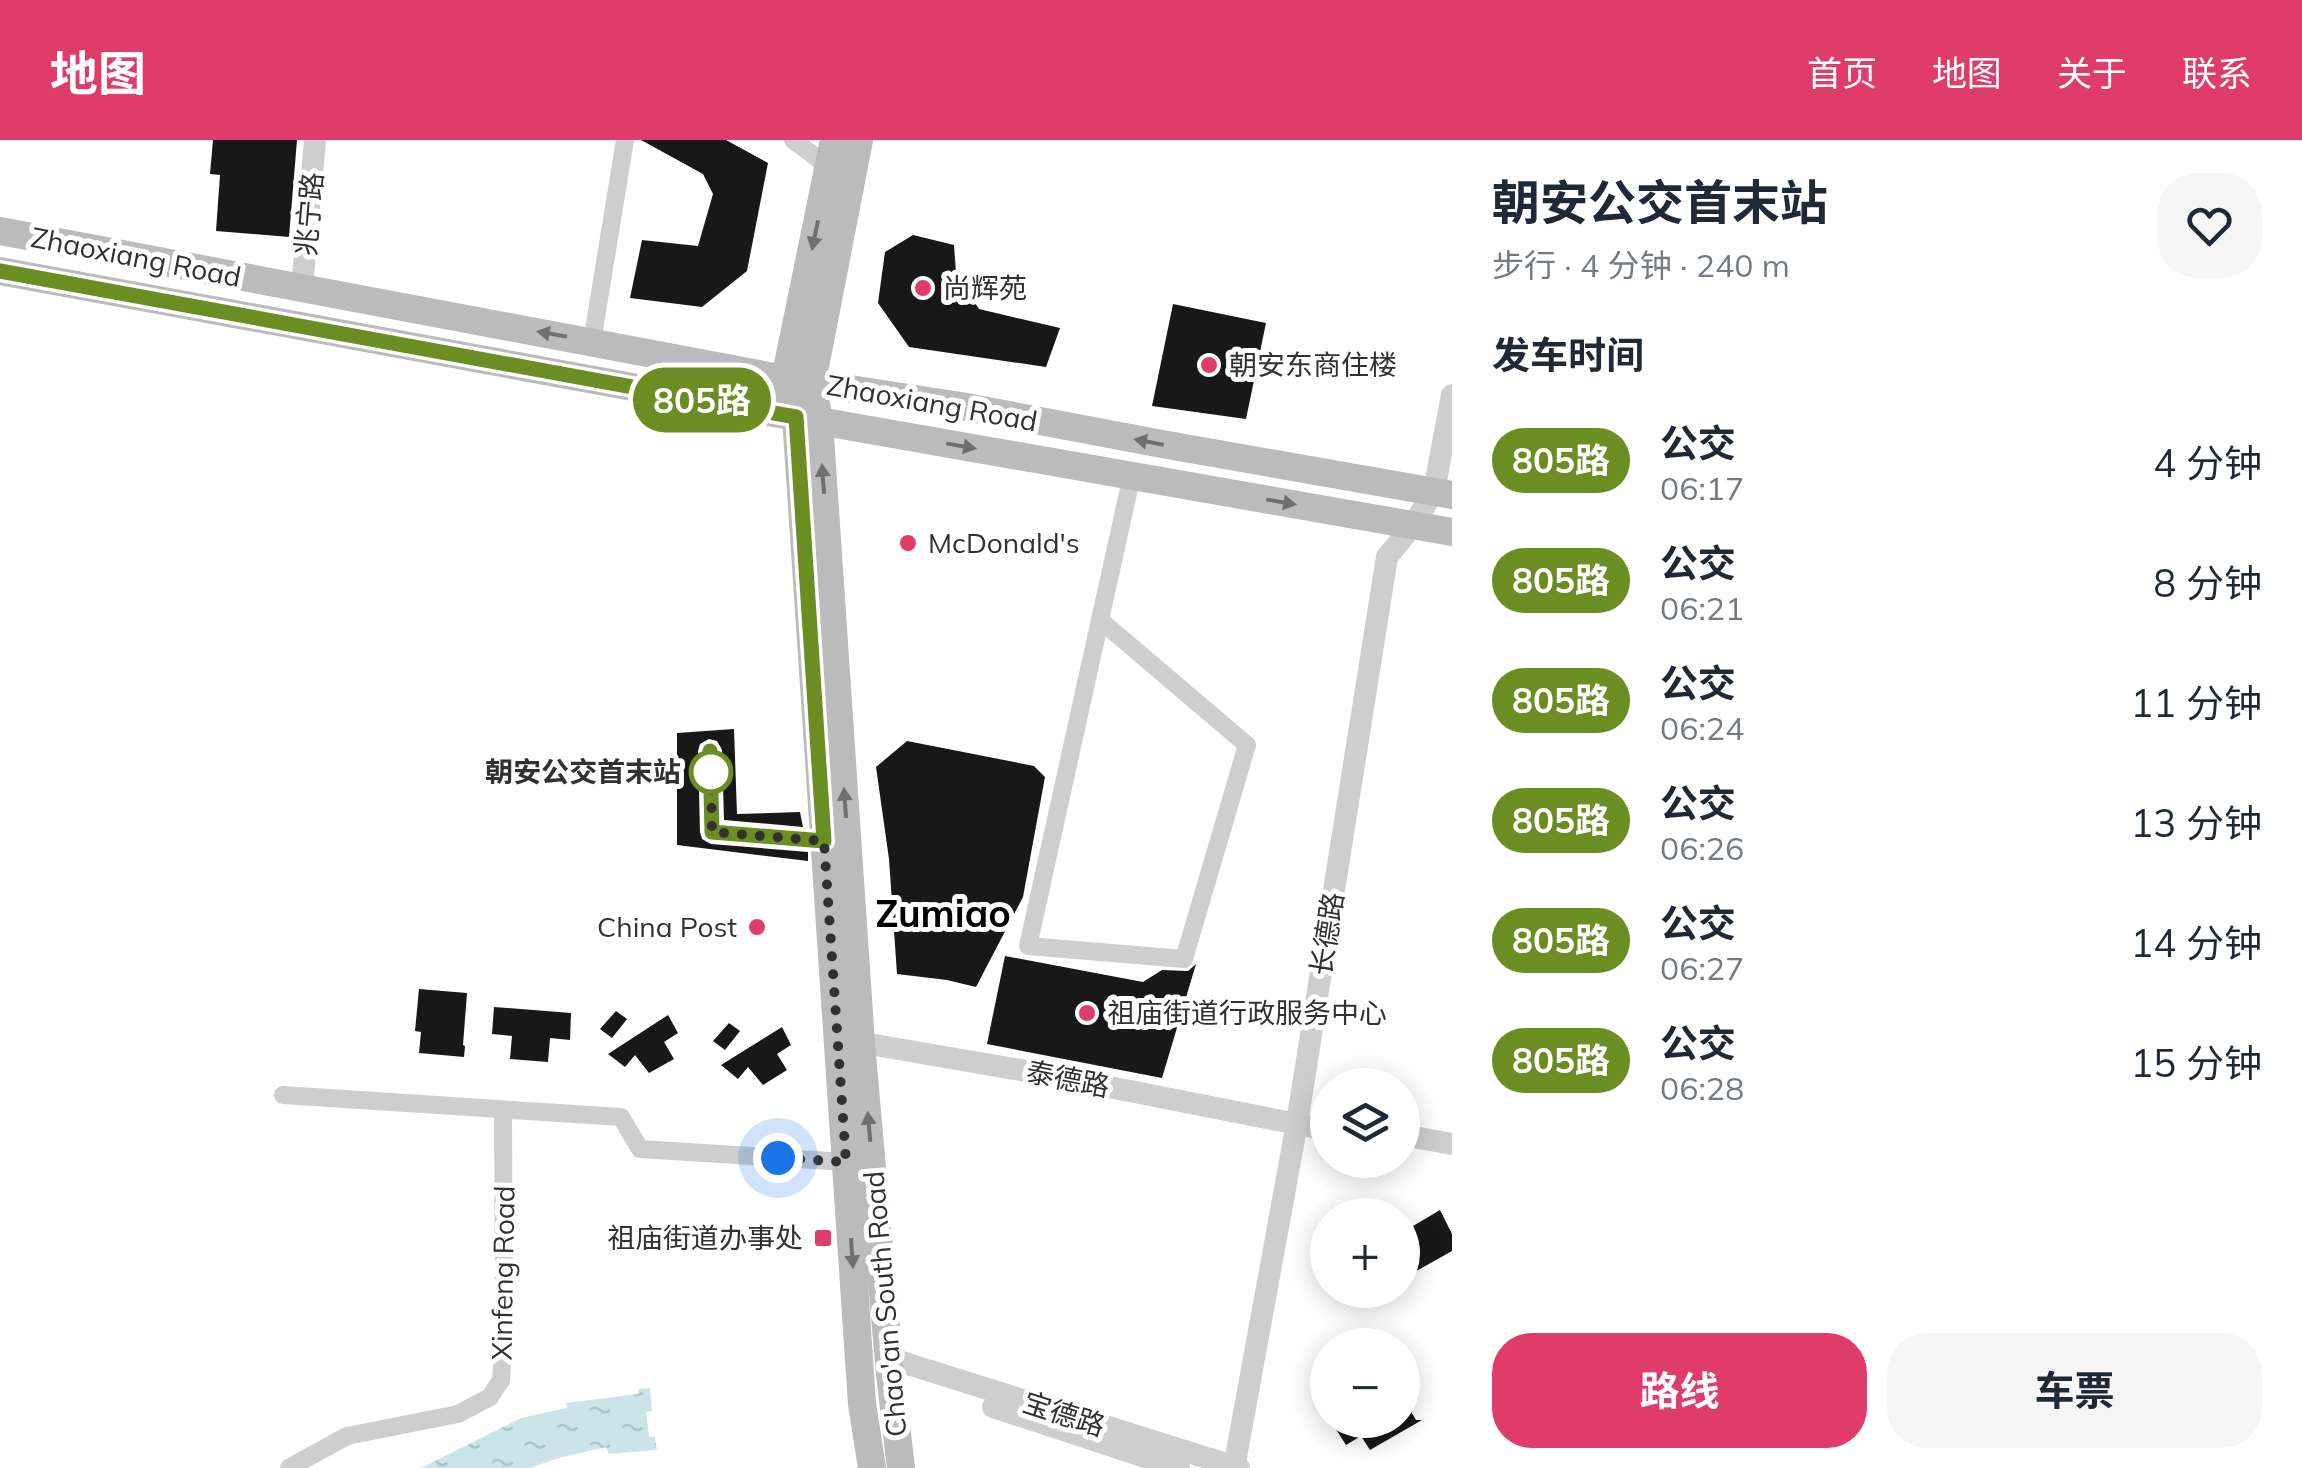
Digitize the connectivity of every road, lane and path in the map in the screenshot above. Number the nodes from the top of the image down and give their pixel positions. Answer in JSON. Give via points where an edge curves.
{"nodes":[{"id":1,"x":314,"y":140,"type":"edge"},
{"id":2,"x":625,"y":140,"type":"edge"},
{"id":3,"x":793,"y":140,"type":"edge"},
{"id":4,"x":859,"y":140,"type":"edge"},
{"id":5,"x":832,"y":154,"type":"edge"},
{"id":6,"x":0,"y":231,"type":"edge"},
{"id":7,"x":0,"y":271,"type":"edge"},
{"id":8,"x":302,"y":288,"type":"junction"},
{"id":9,"x":592,"y":342,"type":"junction"},
{"id":10,"x":798,"y":380,"type":"junction"},
{"id":11,"x":1452,"y":395,"type":"edge"},
{"id":12,"x":808,"y":419,"type":"junction"},
{"id":13,"x":1132,"y":475,"type":"junction"},
{"id":14,"x":1443,"y":493,"type":"edge"},
{"id":15,"x":1412,"y":525,"type":"junction"},
{"id":16,"x":1452,"y":532,"type":"edge"},
{"id":17,"x":1100,"y":620,"type":"junction"},
{"id":18,"x":710,"y":751,"type":"dead end"},
{"id":19,"x":824,"y":841,"type":"junction"},
{"id":20,"x":849,"y":1041,"type":"junction"},
{"id":21,"x":283,"y":1095,"type":"dead end"},
{"id":22,"x":504,"y":1110,"type":"junction"},
{"id":23,"x":1297,"y":1123,"type":"junction"},
{"id":24,"x":1310,"y":1125,"type":"edge"},
{"id":25,"x":1420,"y":1138,"type":"edge"},
{"id":26,"x":1452,"y":1144,"type":"edge"},
{"id":27,"x":1420,"y":1148,"type":"edge"},
{"id":28,"x":1452,"y":1154,"type":"edge"},
{"id":29,"x":846,"y":1162,"type":"junction"},
{"id":30,"x":889,"y":1366,"type":"junction"},
{"id":31,"x":290,"y":1468,"type":"edge"},
{"id":32,"x":872,"y":1468,"type":"edge"},
{"id":33,"x":902,"y":1468,"type":"edge"},
{"id":34,"x":1179,"y":1468,"type":"edge"},
{"id":35,"x":1236,"y":1468,"type":"edge"}],
"edges":[{"from":1,"to":8,"type":"street","name":"兆宁路"},
{"from":2,"to":9,"type":"street"},
{"from":3,"to":5,"type":"street"},
{"from":4,"to":10,"type":"main road"},
{"from":5,"to":10,"type":"main road","one_way":true},
{"from":6,"to":8,"type":"main road","name":"Zhaoxiang Road"},
{"from":7,"to":12,"type":"main road","name":"Zhaoxiang Road"},
{"from":9,"to":8,"type":"main road","name":"Zhaoxiang Road","one_way":true},
{"from":9,"to":10,"type":"main road","name":"Zhaoxiang Road"},
{"from":10,"to":12,"type":"main road"},
{"from":14,"to":10,"type":"main road","name":"Zhaoxiang Road","one_way":true},
{"from":11,"to":14,"type":"street"},
{"from":12,"to":13,"type":"main road","name":"Zhaoxiang Road","one_way":true},
{"from":12,"to":19,"type":"main road","name":"Chao'an South Road"},
{"from":20,"to":12,"type":"main road","name":"Chao'an South Road","one_way":true},
{"from":13,"to":15,"type":"main road","name":"Zhaoxiang Road","one_way":true},
{"from":13,"to":17,"type":"street"},
{"from":14,"to":15,"type":"street","name":"长德路"},
{"from":15,"to":16,"type":"main road","name":"Zhaoxiang Road"},
{"from":15,"to":23,"type":"street","name":"长德路","via":[[1387,556]]},
{"from":17,"to":17,"type":"street","via":[[1028,946],[1184,958],[1247,745]]},
{"from":18,"to":19,"type":"street","via":[[712,832]]},
{"from":19,"to":20,"type":"main road","name":"Chao'an South Road"},
{"from":20,"to":23,"type":"street","name":"泰德路"},
{"from":20,"to":29,"type":"main road","name":"Chao'an South Road"},
{"from":30,"to":20,"type":"main road","name":"Chao'an South Road","one_way":true},
{"from":21,"to":22,"type":"street"},
{"from":22,"to":29,"type":"street","via":[[621,1117],[640,1149]]},
{"from":22,"to":31,"type":"street","name":"Xinfeng Road","via":[[501,1380],[490,1397],[458,1414],[347,1436]]},
{"from":23,"to":24,"type":"street","name":"泰德路"},
{"from":23,"to":35,"type":"street","name":"长德路"},
{"from":25,"to":26,"type":"street"},
{"from":27,"to":28,"type":"street"},
{"from":29,"to":32,"type":"main road","name":"Chao'an South Road","one_way":true},
{"from":30,"to":33,"type":"main road","name":"Chao'an South Road"},
{"from":30,"to":34,"type":"street","name":"宝德路"},
{"from":30,"to":35,"type":"street","name":"宝德路"}]}
